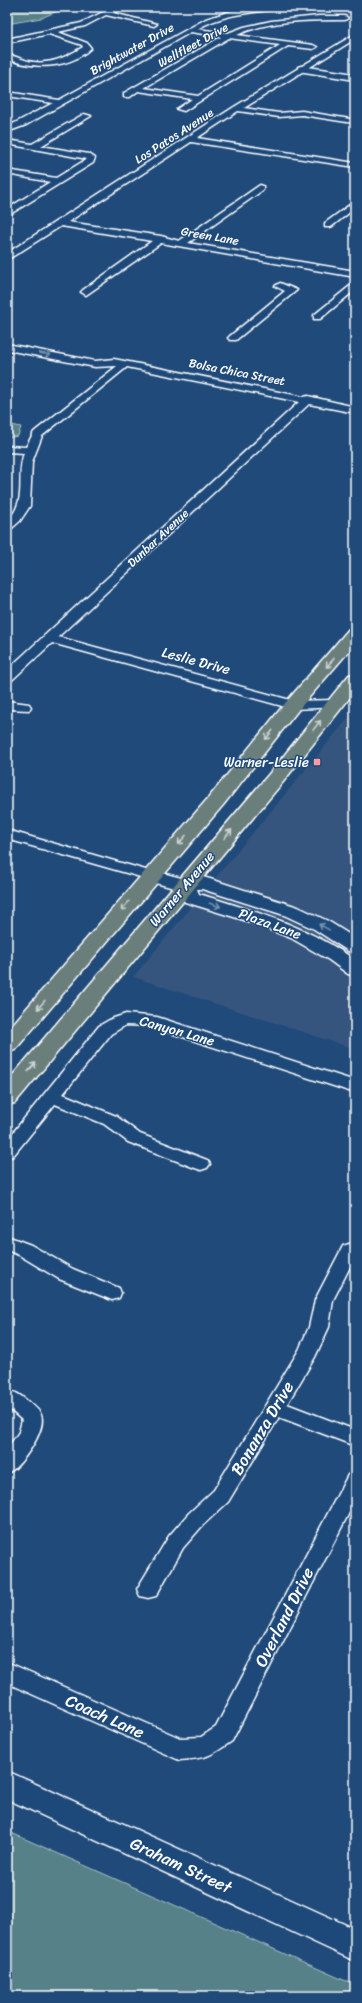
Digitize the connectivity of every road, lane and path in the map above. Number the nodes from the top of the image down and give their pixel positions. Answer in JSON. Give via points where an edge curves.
{"nodes":[{"id":1,"x":123,"y":7,"type":"edge"},
{"id":2,"x":275,"y":7,"type":"edge"},
{"id":3,"x":220,"y":9,"type":"dead end"},
{"id":4,"x":105,"y":13,"type":"junction"},
{"id":5,"x":231,"y":13,"type":"junction"},
{"id":6,"x":345,"y":18,"type":"dead end"},
{"id":7,"x":154,"y":24,"type":"dead end"},
{"id":8,"x":188,"y":30,"type":"junction"},
{"id":9,"x":50,"y":32,"type":"junction"},
{"id":10,"x":229,"y":36,"type":"junction"},
{"id":11,"x":354,"y":38,"type":"edge"},
{"id":12,"x":7,"y":41,"type":"edge"},
{"id":13,"x":286,"y":44,"type":"junction"},
{"id":14,"x":313,"y":47,"type":"dead end"},
{"id":15,"x":7,"y":56,"type":"edge"},
{"id":16,"x":301,"y":70,"type":"junction"},
{"id":17,"x":355,"y":77,"type":"edge"},
{"id":18,"x":138,"y":88,"type":"junction"},
{"id":19,"x":7,"y":94,"type":"edge"},
{"id":20,"x":127,"y":95,"type":"dead end"},
{"id":21,"x":199,"y":98,"type":"junction"},
{"id":22,"x":60,"y":102,"type":"junction"},
{"id":23,"x":181,"y":109,"type":"dead end"},
{"id":24,"x":237,"y":109,"type":"junction"},
{"id":25,"x":87,"y":116,"type":"dead end"},
{"id":26,"x":350,"y":121,"type":"dead end"},
{"id":27,"x":7,"y":130,"type":"edge"},
{"id":28,"x":191,"y":140,"type":"junction"},
{"id":29,"x":7,"y":142,"type":"edge"},
{"id":30,"x":33,"y":147,"type":"junction"},
{"id":31,"x":355,"y":165,"type":"edge"},
{"id":32,"x":7,"y":172,"type":"edge"},
{"id":33,"x":57,"y":181,"type":"junction"},
{"id":34,"x":260,"y":188,"type":"dead end"},
{"id":35,"x":355,"y":204,"type":"edge"},
{"id":36,"x":7,"y":205,"type":"edge"},
{"id":37,"x":17,"y":207,"type":"junction"},
{"id":38,"x":7,"y":213,"type":"edge"},
{"id":39,"x":60,"y":223,"type":"junction"},
{"id":40,"x":328,"y":225,"type":"dead end"},
{"id":41,"x":161,"y":239,"type":"junction"},
{"id":42,"x":182,"y":243,"type":"junction"},
{"id":43,"x":7,"y":258,"type":"edge"},
{"id":44,"x":355,"y":274,"type":"edge"},
{"id":45,"x":355,"y":285,"type":"edge"},
{"id":46,"x":280,"y":286,"type":"dead end"},
{"id":47,"x":86,"y":292,"type":"dead end"},
{"id":48,"x":317,"y":317,"type":"dead end"},
{"id":49,"x":7,"y":338,"type":"edge"},
{"id":50,"x":233,"y":338,"type":"dead end"},
{"id":51,"x":7,"y":347,"type":"edge"},
{"id":52,"x":120,"y":363,"type":"junction"},
{"id":53,"x":308,"y":399,"type":"junction"},
{"id":54,"x":355,"y":410,"type":"edge"},
{"id":55,"x":7,"y":450,"type":"edge"},
{"id":56,"x":30,"y":450,"type":"junction"},
{"id":57,"x":7,"y":527,"type":"edge"},
{"id":58,"x":355,"y":633,"type":"edge"},
{"id":59,"x":49,"y":638,"type":"junction"},
{"id":60,"x":7,"y":676,"type":"edge"},
{"id":61,"x":355,"y":679,"type":"edge"},
{"id":62,"x":335,"y":704,"type":"junction"},
{"id":63,"x":7,"y":705,"type":"edge"},
{"id":64,"x":293,"y":705,"type":"junction"},
{"id":65,"x":24,"y":707,"type":"dead end"},
{"id":66,"x":7,"y":834,"type":"edge"},
{"id":67,"x":151,"y":876,"type":"junction"},
{"id":68,"x":185,"y":885,"type":"junction"},
{"id":69,"x":355,"y":947,"type":"edge"},
{"id":70,"x":355,"y":970,"type":"edge"},
{"id":71,"x":7,"y":1045,"type":"edge"},
{"id":72,"x":355,"y":1087,"type":"edge"},
{"id":73,"x":52,"y":1096,"type":"junction"},
{"id":74,"x":7,"y":1097,"type":"edge"},
{"id":75,"x":7,"y":1152,"type":"edge"},
{"id":76,"x":201,"y":1164,"type":"dead end"},
{"id":77,"x":7,"y":1243,"type":"edge"},
{"id":78,"x":349,"y":1251,"type":"dead end"},
{"id":79,"x":112,"y":1293,"type":"dead end"},
{"id":80,"x":7,"y":1399,"type":"edge"},
{"id":81,"x":274,"y":1407,"type":"junction"},
{"id":82,"x":355,"y":1438,"type":"edge"},
{"id":83,"x":7,"y":1465,"type":"edge"},
{"id":84,"x":355,"y":1481,"type":"edge"},
{"id":85,"x":148,"y":1589,"type":"dead end"},
{"id":86,"x":7,"y":1672,"type":"edge"},
{"id":87,"x":205,"y":1747,"type":"joint"},
{"id":88,"x":7,"y":1785,"type":"edge"},
{"id":89,"x":355,"y":1945,"type":"edge"}],
"edges":[{"from":1,"to":4,"type":"street"},
{"from":2,"to":5,"type":"street","name":"Brightwater Drive"},
{"from":3,"to":5,"type":"street"},
{"from":4,"to":7,"type":"street"},
{"from":4,"to":9,"type":"street","via":[[83,25]]},
{"from":5,"to":8,"type":"street","name":"Brightwater Drive"},
{"from":6,"to":10,"type":"street","name":"Wellfleet Drive","via":[[271,23],[246,28]]},
{"from":8,"to":10,"type":"street"},
{"from":8,"to":22,"type":"street","name":"Brightwater Drive"},
{"from":9,"to":12,"type":"street"},
{"from":9,"to":15,"type":"street","via":[[87,46],[56,64],[47,66],[22,63]]},
{"from":10,"to":13,"type":"street"},
{"from":10,"to":18,"type":"street","name":"Wellfleet Drive"},
{"from":11,"to":16,"type":"street","name":"Los Patos Avenue"},
{"from":13,"to":14,"type":"street"},
{"from":13,"to":21,"type":"street"},
{"from":16,"to":17,"type":"street"},
{"from":16,"to":24,"type":"street","name":"Los Patos Avenue"},
{"from":18,"to":20,"type":"street","name":"Wellfleet Drive"},
{"from":18,"to":21,"type":"street"},
{"from":19,"to":22,"type":"street"},
{"from":21,"to":23,"type":"street"},
{"from":22,"to":27,"type":"street","name":"Brightwater Drive"},
{"from":24,"to":26,"type":"street","via":[[279,116],[302,113]]},
{"from":24,"to":28,"type":"street","name":"Los Patos Avenue"},
{"from":25,"to":30,"type":"street"},
{"from":28,"to":31,"type":"street"},
{"from":28,"to":39,"type":"street","name":"Los Patos Avenue"},
{"from":29,"to":30,"type":"street"},
{"from":30,"to":33,"type":"street","via":[[91,158]]},
{"from":32,"to":33,"type":"street"},
{"from":33,"to":37,"type":"street"},
{"from":34,"to":42,"type":"street"},
{"from":35,"to":40,"type":"street"},
{"from":36,"to":37,"type":"street"},
{"from":37,"to":38,"type":"street"},
{"from":39,"to":41,"type":"street","name":"Green Lane"},
{"from":39,"to":43,"type":"street","name":"Los Patos Avenue"},
{"from":41,"to":42,"type":"street","name":"Green Lane"},
{"from":41,"to":47,"type":"street"},
{"from":42,"to":44,"type":"street","name":"Green Lane"},
{"from":45,"to":48,"type":"street"},
{"from":46,"to":50,"type":"street","via":[[292,290]]},
{"from":49,"to":52,"type":"street","name":"Bolsa Chica Street","via":[[104,356]]},
{"from":51,"to":52,"type":"street","name":"Bolsa Chica Street","one_way":true,"via":[[95,364]]},
{"from":52,"to":53,"type":"street","name":"Bolsa Chica Street"},
{"from":52,"to":56,"type":"street","via":[[42,431]]},
{"from":53,"to":54,"type":"street","name":"Bolsa Chica Street"},
{"from":53,"to":59,"type":"street","name":"Dunbar Avenue"},
{"from":55,"to":56,"type":"street"},
{"from":56,"to":57,"type":"street","via":[[26,465],[27,500],[22,511]]},
{"from":58,"to":64,"type":"main road","one_way":true},
{"from":59,"to":60,"type":"street","name":"Dunbar Avenue"},
{"from":59,"to":64,"type":"street","name":"Leslie Drive"},
{"from":61,"to":62,"type":"main road","name":"Warner Avenue"},
{"from":62,"to":64,"type":"street","name":"Leslie Drive"},
{"from":68,"to":62,"type":"main road","name":"Warner Avenue","one_way":true},
{"from":63,"to":65,"type":"street"},
{"from":64,"to":67,"type":"main road","one_way":true,"via":[[217,800]]},
{"from":66,"to":67,"type":"street"},
{"from":67,"to":68,"type":"street","name":"Plaza Lane"},
{"from":67,"to":71,"type":"main road","one_way":true},
{"from":69,"to":68,"type":"street","name":"Plaza Lane","one_way":true,"via":[[320,925],[291,911],[204,883]]},
{"from":68,"to":70,"type":"street","name":"Plaza Lane","one_way":true,"via":[[192,898],[282,926],[335,954]]},
{"from":74,"to":68,"type":"main road","name":"Warner Avenue","one_way":true},
{"from":72,"to":73,"type":"street","name":"Canyon Lane","via":[[151,1021],[132,1018],[117,1021],[105,1030]]},
{"from":73,"to":75,"type":"street","name":"Canyon Lane"},
{"from":73,"to":76,"type":"street","via":[[110,1120],[134,1138]]},
{"from":77,"to":79,"type":"street","via":[[25,1250],[66,1274]]},
{"from":78,"to":81,"type":"street","name":"Bonanza Drive","via":[[324,1300],[319,1327],[308,1352]]},
{"from":80,"to":83,"type":"street","via":[[11,1399],[32,1416],[29,1434]]},
{"from":81,"to":82,"type":"street"},
{"from":81,"to":85,"type":"street","name":"Bonanza Drive","via":[[221,1496],[176,1542]]},
{"from":84,"to":87,"type":"street","name":"Overland Drive","via":[[224,1734]]},
{"from":86,"to":87,"type":"street","name":"Coach Lane","via":[[179,1750]]},
{"from":88,"to":89,"type":"street","name":"Graham Street"}]}
